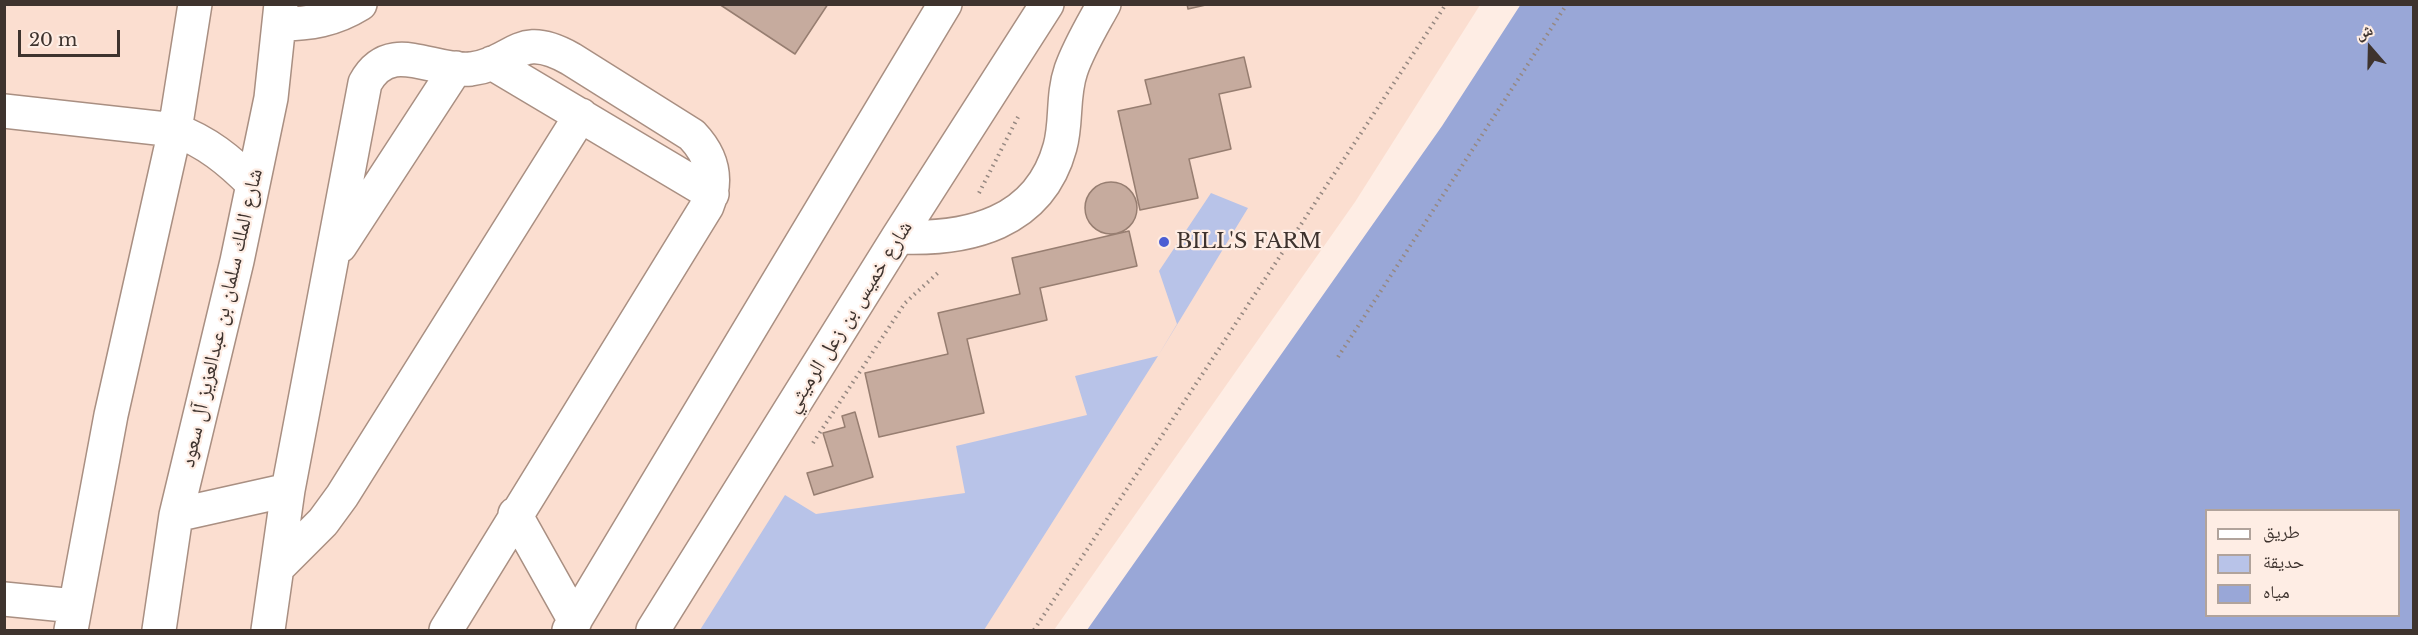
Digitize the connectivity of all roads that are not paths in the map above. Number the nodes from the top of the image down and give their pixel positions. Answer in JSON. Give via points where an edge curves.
{"nodes":[{"id":1,"x":195,"y":4,"type":"edge"},
{"id":2,"x":360,"y":4,"type":"edge"},
{"id":3,"x":945,"y":4,"type":"edge"},
{"id":4,"x":1047,"y":4,"type":"edge"},
{"id":5,"x":1104,"y":4,"type":"edge"},
{"id":6,"x":280,"y":14,"type":"edge"},
{"id":7,"x":492,"y":63,"type":"junction"},
{"id":8,"x":456,"y":68,"type":"junction"},
{"id":9,"x":4,"y":111,"type":"edge"},
{"id":10,"x":581,"y":115,"type":"junction"},
{"id":11,"x":175,"y":130,"type":"junction"},
{"id":12,"x":253,"y":184,"type":"junction"},
{"id":13,"x":712,"y":194,"type":"junction"},
{"id":14,"x":898,"y":237,"type":"junction"},
{"id":15,"x":332,"y":257,"type":"junction"},
{"id":16,"x":288,"y":490,"type":"junction"},
{"id":17,"x":515,"y":514,"type":"junction"},
{"id":18,"x":176,"y":516,"type":"junction"},
{"id":19,"x":278,"y":567,"type":"junction"},
{"id":20,"x":4,"y":599,"type":"edge"},
{"id":21,"x":73,"y":618,"type":"edge"},
{"id":22,"x":572,"y":626,"type":"edge"},
{"id":23,"x":159,"y":630,"type":"edge"},
{"id":24,"x":268,"y":630,"type":"edge"},
{"id":25,"x":446,"y":630,"type":"edge"},
{"id":26,"x":653,"y":630,"type":"edge"}],
"edges":[{"from":1,"to":11,"type":"street"},
{"from":2,"to":6,"type":"street","via":[[326,20],[303,24]]},
{"from":3,"to":22,"type":"street"},
{"from":4,"to":14,"type":"street","name":"شارع خميس بن زعل الرميثي"},
{"from":5,"to":14,"type":"street","via":[[1071,71],[1059,150],[1043,184],[1028,202],[1010,217],[957,236]]},
{"from":6,"to":12,"type":"street","name":"شارع الملك سلمان بن عبدالعزيز آل سعود","via":[[271,98]]},
{"from":7,"to":8,"type":"street"},
{"from":7,"to":10,"type":"street"},
{"from":7,"to":13,"type":"street","via":[[519,49],[537,46],[571,58],[692,135],[712,168]]},
{"from":8,"to":15,"type":"street"},
{"from":8,"to":15,"type":"street","via":[[399,59],[388,61],[370,74],[362,94]]},
{"from":9,"to":11,"type":"street"},
{"from":10,"to":13,"type":"street"},
{"from":10,"to":19,"type":"street","via":[[342,496],[323,522]]},
{"from":11,"to":12,"type":"street","via":[[216,150]]},
{"from":11,"to":21,"type":"street","via":[[111,415]]},
{"from":12,"to":18,"type":"street","name":"شارع الملك سلمان بن عبدالعزيز آل سعود"},
{"from":13,"to":17,"type":"street"},
{"from":14,"to":26,"type":"street","name":"شارع خميس بن زعل الرميثي"},
{"from":15,"to":16,"type":"street"},
{"from":16,"to":18,"type":"street"},
{"from":16,"to":19,"type":"street"},
{"from":17,"to":22,"type":"street"},
{"from":17,"to":25,"type":"street"},
{"from":18,"to":23,"type":"street","name":"شارع الملك سلمان بن عبدالعزيز آل سعود"},
{"from":19,"to":24,"type":"street"},
{"from":20,"to":21,"type":"street"}]}
